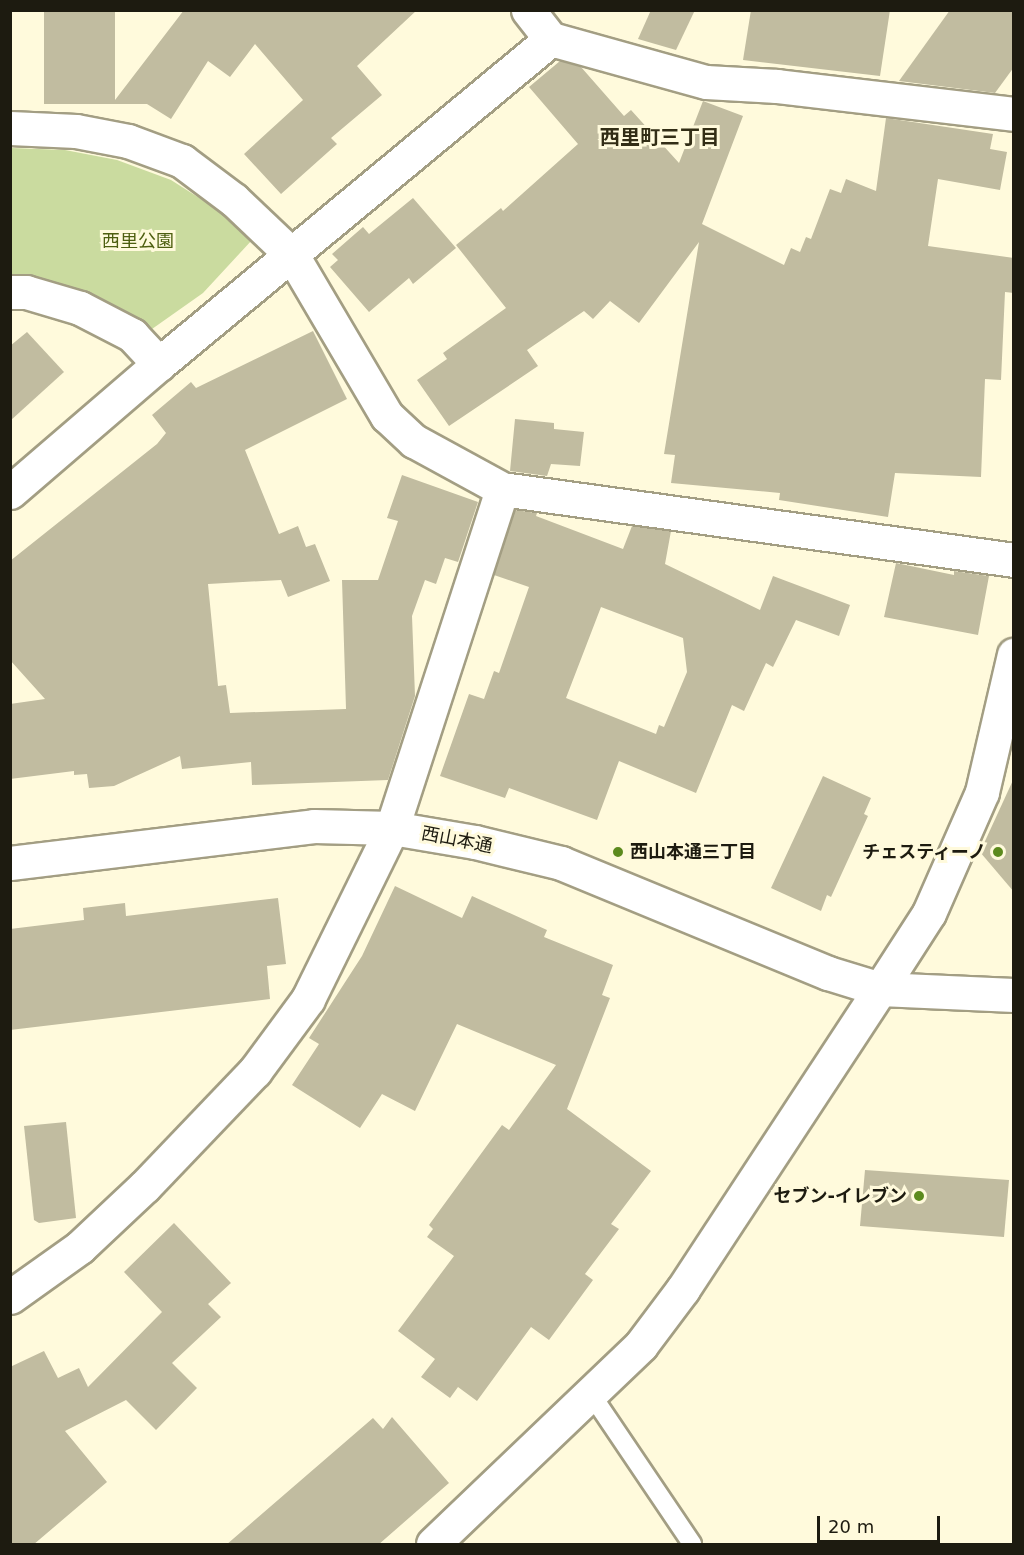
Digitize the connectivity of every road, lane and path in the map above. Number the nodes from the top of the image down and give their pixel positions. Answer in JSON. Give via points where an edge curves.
{"nodes":[{"id":1,"x":528,"y":10,"type":"edge"},
{"id":2,"x":551,"y":39,"type":"junction"},
{"id":3,"x":1014,"y":114,"type":"edge"},
{"id":4,"x":10,"y":128,"type":"edge"},
{"id":5,"x":292,"y":255,"type":"junction"},
{"id":6,"x":10,"y":292,"type":"edge"},
{"id":7,"x":159,"y":364,"type":"junction"},
{"id":8,"x":502,"y":489,"type":"junction"},
{"id":9,"x":10,"y":492,"type":"edge"},
{"id":10,"x":1014,"y":560,"type":"edge"},
{"id":11,"x":1014,"y":655,"type":"edge"},
{"id":12,"x":392,"y":828,"type":"junction"},
{"id":13,"x":10,"y":863,"type":"edge"},
{"id":14,"x":880,"y":989,"type":"junction"},
{"id":15,"x":1014,"y":995,"type":"edge"},
{"id":16,"x":10,"y":1297,"type":"edge"},
{"id":17,"x":591,"y":1394,"type":"junction"},
{"id":18,"x":434,"y":1545,"type":"edge"},
{"id":19,"x":692,"y":1545,"type":"edge"}],
"edges":[{"from":1,"to":2,"type":"street"},
{"from":2,"to":3,"type":"street","via":[[706,82],[777,86]]},
{"from":2,"to":5,"type":"street"},
{"from":4,"to":5,"type":"street","via":[[76,131],[128,141],[182,161],[234,200]]},
{"from":5,"to":7,"type":"street"},
{"from":5,"to":8,"type":"street","via":[[387,416],[414,441]]},
{"from":6,"to":7,"type":"street","via":[[26,292],[80,308],[132,334]]},
{"from":7,"to":9,"type":"street"},
{"from":8,"to":10,"type":"street"},
{"from":8,"to":12,"type":"street"},
{"from":11,"to":14,"type":"street","via":[[982,792],[929,913]]},
{"from":12,"to":13,"type":"street","name":"西山本通","via":[[314,826]]},
{"from":12,"to":14,"type":"street","name":"西山本通","via":[[475,842],[561,863],[828,974]]},
{"from":12,"to":16,"type":"street","via":[[308,999],[255,1071],[146,1186],[80,1247]]},
{"from":14,"to":15,"type":"street","name":"西山本通"},
{"from":14,"to":17,"type":"street","via":[[683,1289],[641,1345]]},
{"from":17,"to":18,"type":"street"},
{"from":17,"to":19,"type":"lane"}]}
